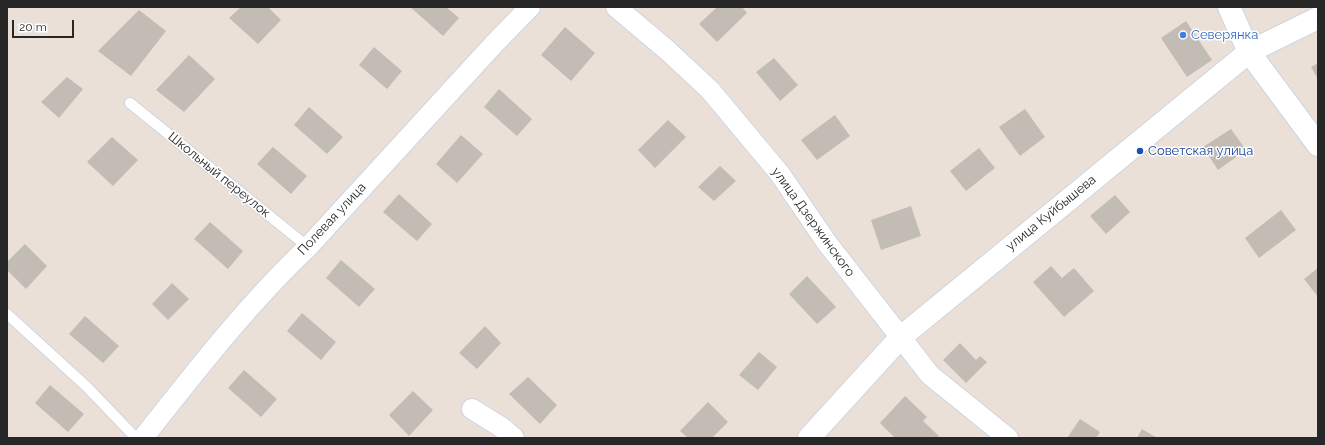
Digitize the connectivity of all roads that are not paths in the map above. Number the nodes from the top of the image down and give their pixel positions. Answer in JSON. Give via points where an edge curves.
{"nodes":[{"id":1,"x":530,"y":7,"type":"edge"},
{"id":2,"x":616,"y":7,"type":"edge"},
{"id":3,"x":1229,"y":7,"type":"edge"},
{"id":4,"x":1318,"y":18,"type":"edge"},
{"id":5,"x":1249,"y":52,"type":"junction"},
{"id":6,"x":130,"y":103,"type":"dead end"},
{"id":7,"x":1318,"y":145,"type":"edge"},
{"id":8,"x":308,"y":247,"type":"junction"},
{"id":9,"x":7,"y":314,"type":"edge"},
{"id":10,"x":901,"y":337,"type":"junction"},
{"id":11,"x":472,"y":409,"type":"dead end"},
{"id":12,"x":136,"y":438,"type":"edge"},
{"id":13,"x":143,"y":438,"type":"edge"},
{"id":14,"x":514,"y":438,"type":"edge"},
{"id":15,"x":808,"y":438,"type":"edge"},
{"id":16,"x":1008,"y":438,"type":"edge"}],
"edges":[{"from":1,"to":8,"type":"street","name":"Полевая улица","via":[[488,49]]},
{"from":2,"to":10,"type":"street","name":"улица Дзержинского","via":[[710,90],[780,174],[827,243]]},
{"from":3,"to":5,"type":"street"},
{"from":4,"to":5,"type":"street","name":"улица Куйбышева"},
{"from":5,"to":7,"type":"street"},
{"from":5,"to":10,"type":"street","name":"улица Куйбышева"},
{"from":6,"to":8,"type":"lane","name":"Школьный переулок"},
{"from":8,"to":13,"type":"street","name":"Полевая улица","via":[[278,275],[205,359]]},
{"from":9,"to":12,"type":"lane","via":[[86,386]]},
{"from":10,"to":15,"type":"street","name":"улица Куйбышева"},
{"from":10,"to":16,"type":"street","name":"улица Дзержинского","via":[[930,375]]},
{"from":11,"to":14,"type":"street"}]}
